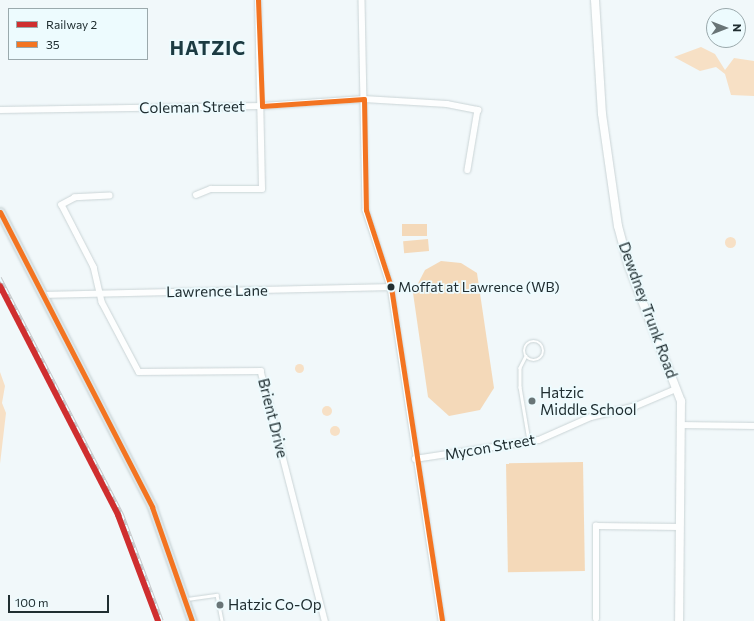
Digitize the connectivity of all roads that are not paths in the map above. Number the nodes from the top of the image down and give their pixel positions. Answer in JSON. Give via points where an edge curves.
{"nodes":[{"id":1,"x":258,"y":0,"type":"edge"},
{"id":2,"x":362,"y":0,"type":"edge"},
{"id":3,"x":595,"y":0,"type":"edge"},
{"id":4,"x":364,"y":99,"type":"junction"},
{"id":5,"x":262,"y":106,"type":"junction"},
{"id":6,"x":0,"y":110,"type":"edge"},
{"id":7,"x":468,"y":170,"type":"dead end"},
{"id":8,"x":196,"y":195,"type":"dead end"},
{"id":9,"x":110,"y":196,"type":"dead end"},
{"id":10,"x":0,"y":212,"type":"edge"},
{"id":11,"x":391,"y":287,"type":"junction"},
{"id":12,"x":100,"y":294,"type":"junction"},
{"id":13,"x":43,"y":295,"type":"junction"},
{"id":14,"x":526,"y":356,"type":"junction"},
{"id":15,"x":676,"y":388,"type":"junction"},
{"id":16,"x":681,"y":425,"type":"junction"},
{"id":17,"x":754,"y":426,"type":"edge"},
{"id":18,"x":529,"y":441,"type":"junction"},
{"id":19,"x":415,"y":459,"type":"junction"},
{"id":20,"x":680,"y":527,"type":"junction"},
{"id":21,"x":186,"y":599,"type":"junction"},
{"id":22,"x":596,"y":619,"type":"dead end"},
{"id":23,"x":192,"y":621,"type":"edge"},
{"id":24,"x":222,"y":621,"type":"edge"},
{"id":25,"x":325,"y":621,"type":"edge"},
{"id":26,"x":442,"y":621,"type":"edge"},
{"id":27,"x":680,"y":621,"type":"edge"}],
"edges":[{"from":1,"to":5,"type":"street"},
{"from":2,"to":4,"type":"street"},
{"from":3,"to":15,"type":"main road","name":"Dewdney Trunk Road","via":[[602,114],[618,226],[628,264]]},
{"from":4,"to":5,"type":"street","name":"Coleman Street"},
{"from":4,"to":7,"type":"street","name":"Coleman Street","via":[[447,104],[478,110]]},
{"from":4,"to":11,"type":"street","via":[[366,210]]},
{"from":5,"to":6,"type":"street","name":"Coleman Street"},
{"from":5,"to":8,"type":"street","via":[[262,189],[211,189]]},
{"from":9,"to":12,"type":"street","via":[[62,202],[94,267]]},
{"from":10,"to":13,"type":"main road"},
{"from":11,"to":12,"type":"street","name":"Lawrence Lane"},
{"from":11,"to":19,"type":"street"},
{"from":12,"to":13,"type":"street","name":"Lawrence Lane"},
{"from":12,"to":25,"type":"street","name":"Brient Drive","via":[[139,372],[261,371]]},
{"from":13,"to":21,"type":"main road","via":[[152,507]]},
{"from":14,"to":14,"type":"lane","via":[[527,344],[536,341],[542,345],[544,350],[540,359],[531,360]]},
{"from":14,"to":18,"type":"lane","via":[[520,368],[520,386]]},
{"from":15,"to":16,"type":"main road","name":"Dewdney Trunk Road","via":[[681,401]]},
{"from":15,"to":18,"type":"street","name":"Mycon Street","via":[[636,406],[591,417]]},
{"from":16,"to":17,"type":"street"},
{"from":16,"to":20,"type":"main road","name":"Dewdney Trunk Road"},
{"from":18,"to":19,"type":"street","name":"Mycon Street"},
{"from":19,"to":26,"type":"street"},
{"from":20,"to":22,"type":"street","via":[[596,526]]},
{"from":20,"to":27,"type":"main road","name":"Dewdney Trunk Road"},
{"from":21,"to":23,"type":"main road"},
{"from":21,"to":24,"type":"lane","via":[[217,595]]}]}
